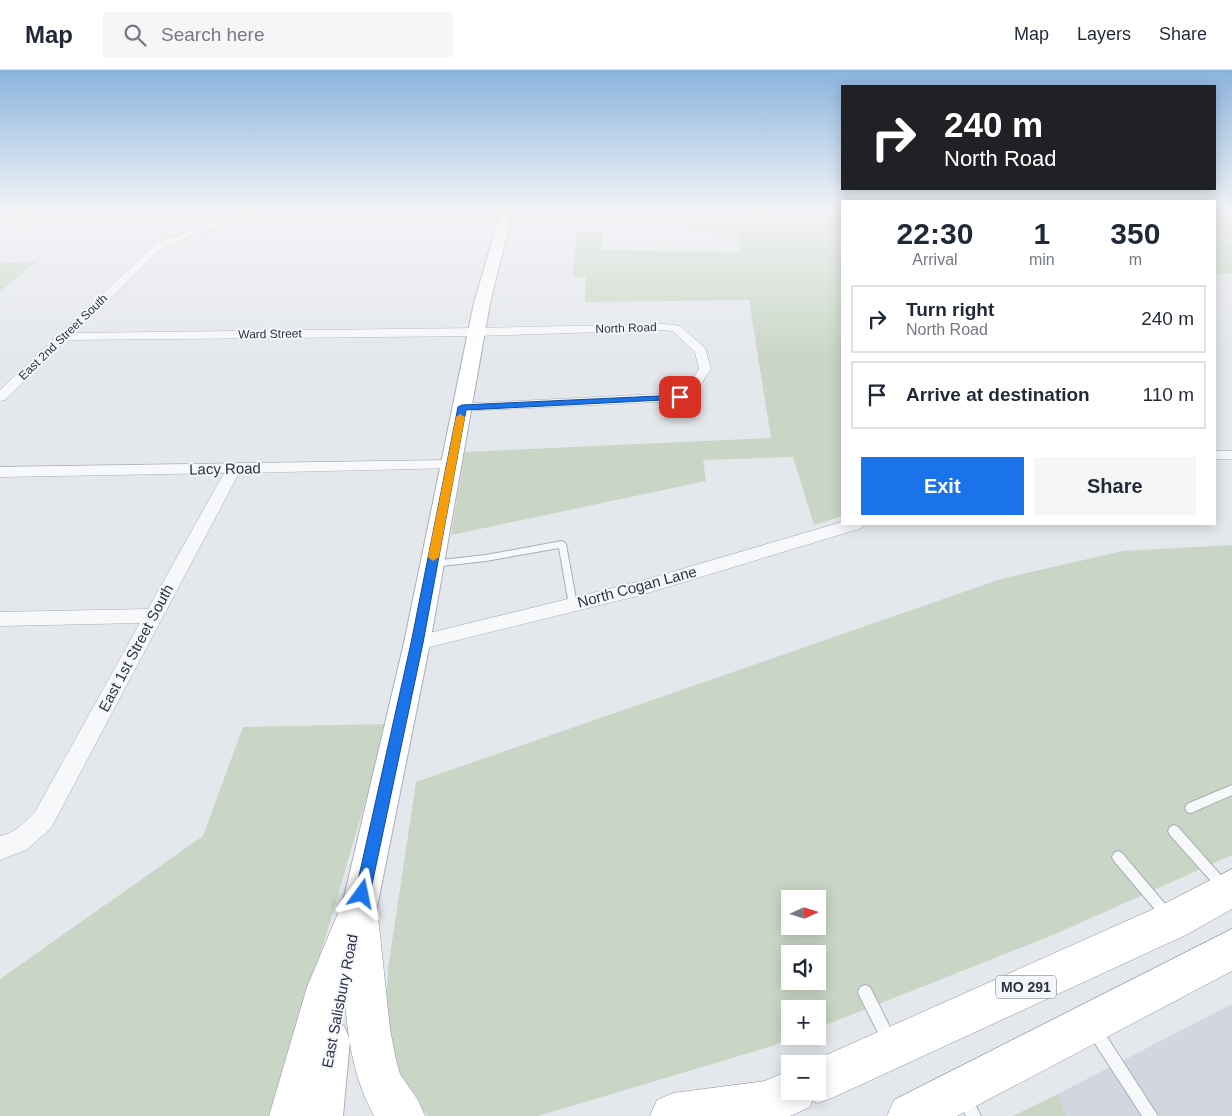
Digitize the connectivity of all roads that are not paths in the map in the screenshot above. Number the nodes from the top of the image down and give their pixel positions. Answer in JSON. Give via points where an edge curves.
{"nodes":[{"id":1,"x":144,"y":260,"type":"edge"},
{"id":2,"x":494,"y":260,"type":"edge"},
{"id":3,"x":476,"y":332,"type":"junction"},
{"id":4,"x":63,"y":336,"type":"junction"},
{"id":5,"x":0,"y":397,"type":"edge"},
{"id":6,"x":462,"y":407,"type":"junction"},
{"id":7,"x":1216,"y":455,"type":"edge"},
{"id":8,"x":1232,"y":455,"type":"edge"},
{"id":9,"x":451,"y":465,"type":"junction"},
{"id":10,"x":234,"y":468,"type":"junction"},
{"id":11,"x":0,"y":472,"type":"edge"},
{"id":12,"x":853,"y":525,"type":"edge"},
{"id":13,"x":432,"y":564,"type":"junction"},
{"id":14,"x":573,"y":605,"type":"junction"},
{"id":15,"x":154,"y":616,"type":"junction"},
{"id":16,"x":0,"y":620,"type":"edge"},
{"id":17,"x":417,"y":643,"type":"junction"},
{"id":18,"x":1232,"y":790,"type":"edge"},
{"id":19,"x":1191,"y":808,"type":"dead end"},
{"id":20,"x":1174,"y":831,"type":"dead end"},
{"id":21,"x":0,"y":848,"type":"edge"},
{"id":22,"x":1118,"y":857,"type":"dead end"},
{"id":23,"x":1230,"y":889,"type":"edge"},
{"id":24,"x":358,"y":913,"type":"junction"},
{"id":25,"x":1172,"y":921,"type":"junction"},
{"id":26,"x":1232,"y":949,"type":"edge"},
{"id":27,"x":865,"y":992,"type":"dead end"},
{"id":28,"x":1090,"y":1023,"type":"junction"},
{"id":29,"x":892,"y":1047,"type":"junction"},
{"id":30,"x":826,"y":1076,"type":"edge"},
{"id":31,"x":767,"y":1103,"type":"edge"},
{"id":32,"x":967,"y":1103,"type":"edge"},
{"id":33,"x":292,"y":1116,"type":"edge"},
{"id":34,"x":322,"y":1116,"type":"edge"},
{"id":35,"x":402,"y":1116,"type":"edge"},
{"id":36,"x":673,"y":1116,"type":"edge"},
{"id":37,"x":910,"y":1116,"type":"edge"},
{"id":38,"x":1150,"y":1116,"type":"edge"}],
"edges":[{"from":1,"to":4,"type":"street","name":"East 2nd Street South"},
{"from":2,"to":3,"type":"main road","name":"East Salisbury Road"},
{"from":3,"to":4,"type":"street","name":"Ward Street"},
{"from":3,"to":6,"type":"main road","name":"East Salisbury Road"},
{"from":3,"to":6,"type":"street","name":"North Road","via":[[664,326],[676,328],[701,350],[705,369],[690,391],[680,397]]},
{"from":4,"to":5,"type":"street","name":"East 2nd Street South"},
{"from":6,"to":9,"type":"main road","name":"East Salisbury Road"},
{"from":7,"to":8,"type":"street"},
{"from":9,"to":10,"type":"street","name":"Lacy Road"},
{"from":9,"to":13,"type":"main road","name":"East Salisbury Road"},
{"from":10,"to":11,"type":"street","name":"Lacy Road"},
{"from":10,"to":15,"type":"street","name":"East 1st Street South"},
{"from":12,"to":14,"type":"street","name":"North Cogan Lane"},
{"from":13,"to":14,"type":"lane","via":[[562,544]]},
{"from":13,"to":17,"type":"main road","name":"East Salisbury Road"},
{"from":14,"to":17,"type":"street","name":"North Cogan Lane"},
{"from":15,"to":16,"type":"street"},
{"from":15,"to":21,"type":"street","name":"East 1st Street South","via":[[43,820],[26,836]]},
{"from":17,"to":24,"type":"main road","name":"East Salisbury Road"},
{"from":18,"to":19,"type":"lane"},
{"from":20,"to":23,"type":"lane"},
{"from":22,"to":25,"type":"lane"},
{"from":23,"to":25,"type":"highway","number":"MO 291"},
{"from":24,"to":33,"type":"highway","via":[[328,987]]},
{"from":24,"to":34,"type":"main road","name":"East Salisbury Road","via":[[329,1048]]},
{"from":24,"to":35,"type":"highway","via":[[371,1050],[379,1079],[391,1104]]},
{"from":25,"to":29,"type":"highway","number":"MO 291"},
{"from":26,"to":28,"type":"highway"},
{"from":27,"to":29,"type":"lane"},
{"from":28,"to":32,"type":"highway"},
{"from":28,"to":38,"type":"lane"},
{"from":29,"to":30,"type":"highway","number":"MO 291"},
{"from":31,"to":36,"type":"highway"},
{"from":32,"to":37,"type":"highway"}]}
